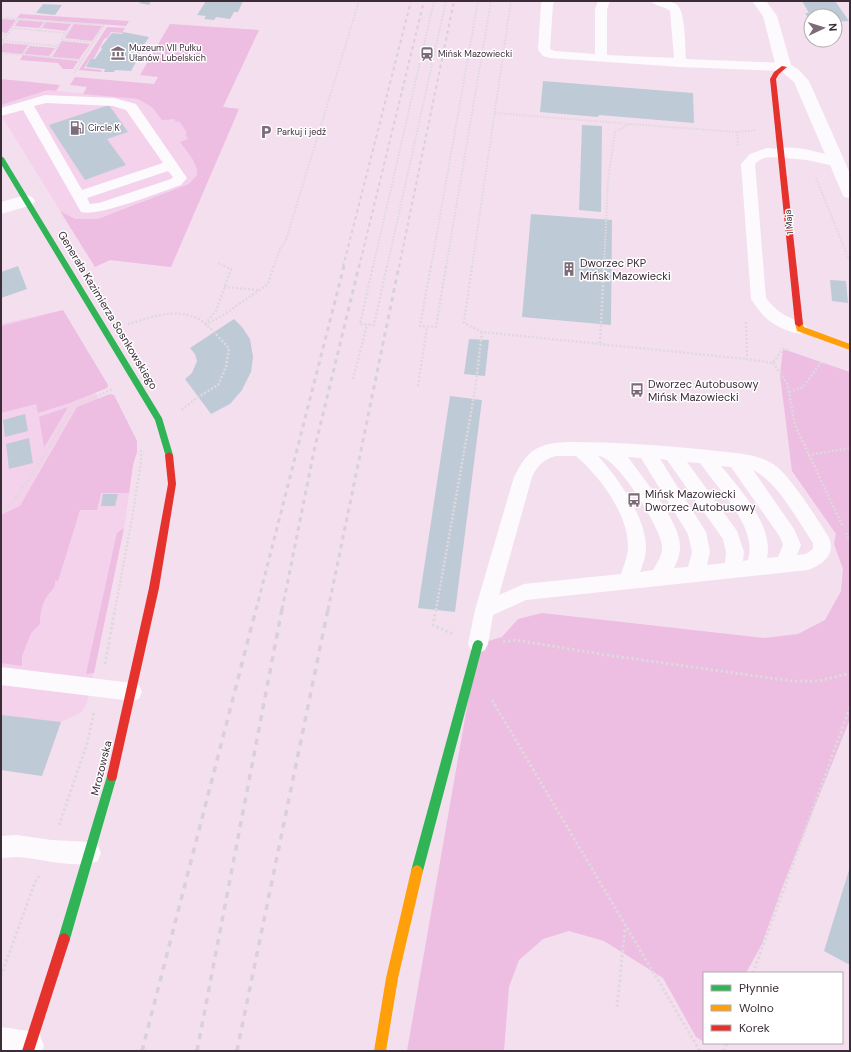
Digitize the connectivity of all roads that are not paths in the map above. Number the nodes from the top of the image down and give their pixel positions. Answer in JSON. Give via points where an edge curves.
{"nodes":[{"id":1,"x":549,"y":1,"type":"edge"},
{"id":2,"x":604,"y":1,"type":"edge"},
{"id":3,"x":657,"y":1,"type":"edge"},
{"id":4,"x":759,"y":1,"type":"edge"},
{"id":5,"x":601,"y":58,"type":"junction"},
{"id":6,"x":680,"y":63,"type":"junction"},
{"id":7,"x":784,"y":67,"type":"junction"},
{"id":8,"x":26,"y":104,"type":"junction"},
{"id":9,"x":1,"y":112,"type":"edge"},
{"id":10,"x":775,"y":152,"type":"junction"},
{"id":11,"x":1,"y":158,"type":"edge"},
{"id":12,"x":837,"y":162,"type":"junction"},
{"id":13,"x":850,"y":193,"type":"edge"},
{"id":14,"x":26,"y":201,"type":"junction"},
{"id":15,"x":1,"y":208,"type":"edge"},
{"id":16,"x":800,"y":329,"type":"junction"},
{"id":17,"x":850,"y":347,"type":"edge"},
{"id":18,"x":580,"y":449,"type":"junction"},
{"id":19,"x":605,"y":449,"type":"junction"},
{"id":20,"x":646,"y":451,"type":"junction"},
{"id":21,"x":672,"y":454,"type":"junction"},
{"id":22,"x":705,"y":457,"type":"junction"},
{"id":23,"x":736,"y":460,"type":"junction"},
{"id":24,"x":172,"y":484,"type":"joint"},
{"id":25,"x":784,"y":565,"type":"junction"},
{"id":26,"x":754,"y":568,"type":"junction"},
{"id":27,"x":733,"y":570,"type":"junction"},
{"id":28,"x":695,"y":573,"type":"junction"},
{"id":29,"x":658,"y":578,"type":"junction"},
{"id":30,"x":628,"y":581,"type":"junction"},
{"id":31,"x":485,"y":610,"type":"junction"},
{"id":32,"x":478,"y":644,"type":"joint"},
{"id":33,"x":1,"y":676,"type":"edge"},
{"id":34,"x":132,"y":692,"type":"junction"},
{"id":35,"x":1,"y":847,"type":"edge"},
{"id":36,"x":90,"y":853,"type":"junction"},
{"id":37,"x":1,"y":1042,"type":"edge"},
{"id":38,"x":29,"y":1049,"type":"edge"},
{"id":39,"x":380,"y":1051,"type":"edge"}],
"edges":[{"from":1,"to":5,"type":"lane","via":[[544,50],[554,55]]},
{"from":2,"to":5,"type":"lane","via":[[601,9]]},
{"from":3,"to":6,"type":"lane","via":[[676,10]]},
{"from":4,"to":7,"type":"street","via":[[770,16]]},
{"from":5,"to":6,"type":"lane"},
{"from":6,"to":7,"type":"lane"},
{"from":7,"to":10,"type":"street","name":"1 Maja","via":[[773,79]]},
{"from":7,"to":12,"type":"street","via":[[801,81]]},
{"from":8,"to":8,"type":"lane","via":[[79,196],[171,165],[131,107],[114,102],[45,99]]},
{"from":8,"to":9,"type":"lane"},
{"from":10,"to":12,"type":"street","via":[[807,155]]},
{"from":10,"to":16,"type":"street","name":"1 Maja"},
{"from":10,"to":16,"type":"lane","via":[[755,157],[748,164],[759,299],[778,319]]},
{"from":11,"to":14,"type":"street","name":"Generała Kazimierza Sosnkowskiego"},
{"from":12,"to":13,"type":"street"},
{"from":14,"to":15,"type":"street"},
{"from":14,"to":24,"type":"street","name":"Generała Kazimierza Sosnkowskiego","via":[[159,420],[169,450]]},
{"from":16,"to":17,"type":"street"},
{"from":18,"to":19,"type":"lane"},
{"from":18,"to":30,"type":"lane","via":[[600,468],[635,530],[638,547]]},
{"from":18,"to":31,"type":"lane","via":[[540,454],[529,465],[523,477]]},
{"from":19,"to":20,"type":"lane"},
{"from":19,"to":29,"type":"lane","via":[[620,460],[633,475],[669,531],[672,545],[669,559]]},
{"from":20,"to":21,"type":"lane"},
{"from":20,"to":28,"type":"lane","via":[[697,532],[701,552]]},
{"from":21,"to":22,"type":"lane"},
{"from":21,"to":27,"type":"lane","via":[[731,536],[735,552]]},
{"from":22,"to":23,"type":"lane"},
{"from":22,"to":26,"type":"lane","via":[[757,532],[760,547],[759,558]]},
{"from":23,"to":25,"type":"lane","via":[[788,534],[792,545]]},
{"from":23,"to":25,"type":"lane","via":[[751,462],[767,469],[780,481],[822,540],[822,554],[817,558],[808,562]]},
{"from":24,"to":34,"type":"street","name":"Mrozowska"},
{"from":25,"to":26,"type":"lane"},
{"from":26,"to":27,"type":"lane"},
{"from":27,"to":28,"type":"lane"},
{"from":28,"to":29,"type":"lane"},
{"from":29,"to":30,"type":"lane"},
{"from":30,"to":31,"type":"lane","via":[[524,592]]},
{"from":31,"to":32,"type":"lane"},
{"from":32,"to":39,"type":"street","via":[[424,845],[392,978]]},
{"from":33,"to":34,"type":"lane"},
{"from":34,"to":36,"type":"street","name":"Mrozowska"},
{"from":35,"to":36,"type":"lane","via":[[17,846]]},
{"from":36,"to":38,"type":"street","name":"Mrozowska"},
{"from":37,"to":38,"type":"street"}]}
